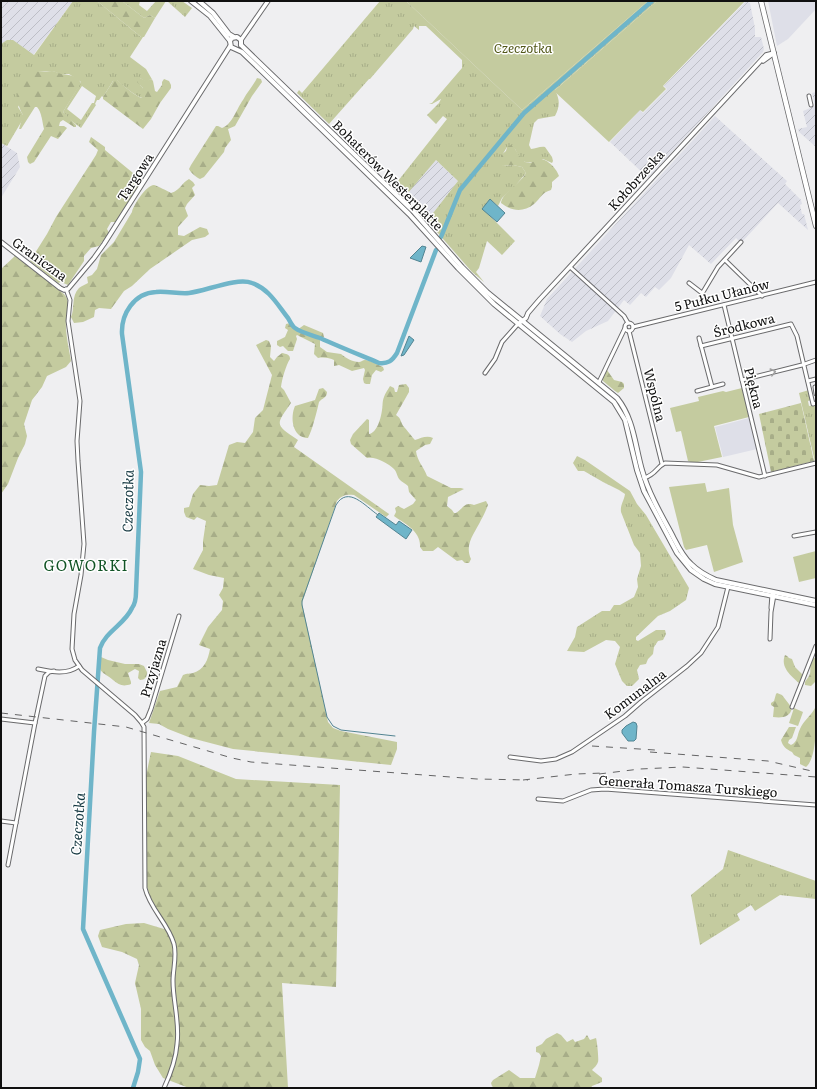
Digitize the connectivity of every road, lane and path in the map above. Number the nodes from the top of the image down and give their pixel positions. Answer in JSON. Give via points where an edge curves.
{"nodes":[{"id":1,"x":191,"y":1,"type":"edge"},
{"id":2,"x":199,"y":1,"type":"edge"},
{"id":3,"x":268,"y":1,"type":"edge"},
{"id":4,"x":761,"y":1,"type":"edge"},
{"id":5,"x":238,"y":40,"type":"junction"},
{"id":6,"x":232,"y":46,"type":"junction"},
{"id":7,"x":774,"y":52,"type":"junction"},
{"id":8,"x":809,"y":96,"type":"dead end"},
{"id":9,"x":811,"y":105,"type":"dead end"},
{"id":10,"x":816,"y":226,"type":"edge"},
{"id":11,"x":437,"y":241,"type":"junction"},
{"id":12,"x":1,"y":242,"type":"edge"},
{"id":13,"x":741,"y":242,"type":"dead end"},
{"id":14,"x":725,"y":260,"type":"junction"},
{"id":15,"x":570,"y":267,"type":"junction"},
{"id":16,"x":816,"y":282,"type":"edge"},
{"id":17,"x":689,"y":283,"type":"dead end"},
{"id":18,"x":67,"y":289,"type":"junction"},
{"id":19,"x":762,"y":296,"type":"junction"},
{"id":20,"x":724,"y":305,"type":"junction"},
{"id":21,"x":519,"y":322,"type":"junction"},
{"id":22,"x":628,"y":323,"type":"junction"},
{"id":23,"x":633,"y":327,"type":"junction"},
{"id":24,"x":625,"y":328,"type":"junction"},
{"id":25,"x":629,"y":331,"type":"junction"},
{"id":26,"x":699,"y":338,"type":"dead end"},
{"id":27,"x":732,"y":338,"type":"junction"},
{"id":28,"x":701,"y":346,"type":"junction"},
{"id":29,"x":816,"y":360,"type":"edge"},
{"id":30,"x":804,"y":363,"type":"junction"},
{"id":31,"x":485,"y":373,"type":"dead end"},
{"id":32,"x":816,"y":379,"type":"edge"},
{"id":33,"x":742,"y":380,"type":"junction"},
{"id":34,"x":808,"y":381,"type":"junction"},
{"id":35,"x":599,"y":382,"type":"junction"},
{"id":36,"x":723,"y":384,"type":"dead end"},
{"id":37,"x":712,"y":387,"type":"junction"},
{"id":38,"x":815,"y":387,"type":"dead end"},
{"id":39,"x":697,"y":391,"type":"dead end"},
{"id":40,"x":816,"y":394,"type":"edge"},
{"id":41,"x":814,"y":404,"type":"edge"},
{"id":42,"x":816,"y":463,"type":"edge"},
{"id":43,"x":662,"y":464,"type":"junction"},
{"id":44,"x":765,"y":476,"type":"junction"},
{"id":45,"x":644,"y":478,"type":"junction"},
{"id":46,"x":816,"y":532,"type":"edge"},
{"id":47,"x":794,"y":536,"type":"dead end"},
{"id":48,"x":728,"y":587,"type":"junction"},
{"id":49,"x":773,"y":595,"type":"junction"},
{"id":50,"x":816,"y":601,"type":"edge"},
{"id":51,"x":816,"y":605,"type":"edge"},
{"id":52,"x":179,"y":616,"type":"dead end"},
{"id":53,"x":770,"y":639,"type":"dead end"},
{"id":54,"x":816,"y":646,"type":"edge"},
{"id":55,"x":79,"y":666,"type":"junction"},
{"id":56,"x":38,"y":669,"type":"dead end"},
{"id":57,"x":54,"y":671,"type":"junction"},
{"id":58,"x":792,"y":707,"type":"dead end"},
{"id":59,"x":1,"y":719,"type":"edge"},
{"id":60,"x":35,"y":723,"type":"junction"},
{"id":61,"x":142,"y":723,"type":"junction"},
{"id":62,"x":510,"y":757,"type":"dead end"},
{"id":63,"x":538,"y":799,"type":"dead end"},
{"id":64,"x":816,"y":805,"type":"edge"},
{"id":65,"x":1,"y":820,"type":"edge"},
{"id":66,"x":16,"y":823,"type":"junction"},
{"id":67,"x":8,"y":865,"type":"dead end"},
{"id":68,"x":164,"y":1088,"type":"edge"}],
"edges":[{"from":1,"to":6,"type":"main road","name":"Bohaterów Westerplatte","via":[[210,16]]},
{"from":2,"to":5,"type":"main road","name":"Bohaterów Westerplatte","via":[[210,10],[229,34]]},
{"from":3,"to":5,"type":"street"},
{"from":4,"to":7,"type":"main road"},
{"from":5,"to":6,"type":"main road"},
{"from":5,"to":6,"type":"main road"},
{"from":5,"to":11,"type":"main road","name":"Bohaterów Westerplatte","via":[[412,211]]},
{"from":6,"to":11,"type":"main road","name":"Bohaterów Westerplatte","via":[[242,52]]},
{"from":6,"to":18,"type":"street","name":"Targowa","via":[[104,244]]},
{"from":7,"to":10,"type":"main road"},
{"from":7,"to":15,"type":"street","name":"Kołobrzeska","via":[[760,62],[682,144]]},
{"from":8,"to":9,"type":"street"},
{"from":11,"to":21,"type":"main road","name":"Bohaterów Westerplatte"},
{"from":12,"to":18,"type":"street","name":"Graniczna","via":[[60,288]]},
{"from":13,"to":14,"type":"street"},
{"from":14,"to":17,"type":"street","via":[[703,293]]},
{"from":14,"to":19,"type":"street"},
{"from":15,"to":21,"type":"street","name":"Kołobrzeska","via":[[526,318]]},
{"from":15,"to":22,"type":"street","via":[[624,316]]},
{"from":16,"to":19,"type":"street","name":"5 Pułku Ułanów"},
{"from":18,"to":55,"type":"street","via":[[70,300],[68,321],[80,401],[77,441],[84,544],[72,649]]},
{"from":19,"to":20,"type":"street","name":"5 Pułku Ułanów"},
{"from":20,"to":23,"type":"street","name":"5 Pułku Ułanów"},
{"from":20,"to":27,"type":"street","name":"Piękna"},
{"from":21,"to":31,"type":"street","via":[[502,342],[496,359]]},
{"from":21,"to":35,"type":"main road"},
{"from":21,"to":48,"type":"main road","via":[[616,404],[625,420],[644,491],[677,553],[684,564],[698,576]]},
{"from":22,"to":23,"type":"street"},
{"from":22,"to":24,"type":"street"},
{"from":23,"to":25,"type":"street"},
{"from":24,"to":25,"type":"street"},
{"from":24,"to":35,"type":"street"},
{"from":25,"to":43,"type":"street","name":"Wspólna"},
{"from":26,"to":28,"type":"street"},
{"from":27,"to":28,"type":"street","name":"Środkowa"},
{"from":27,"to":30,"type":"street","name":"Środkowa","via":[[791,324]]},
{"from":27,"to":33,"type":"street","name":"Piękna"},
{"from":28,"to":37,"type":"street"},
{"from":29,"to":30,"type":"street"},
{"from":33,"to":30,"type":"street","one_way":true},
{"from":30,"to":34,"type":"street"},
{"from":32,"to":34,"type":"street"},
{"from":33,"to":44,"type":"street","name":"Piękna"},
{"from":34,"to":41,"type":"street"},
{"from":35,"to":45,"type":"main road","via":[[617,398],[628,415]]},
{"from":36,"to":37,"type":"street"},
{"from":37,"to":39,"type":"street"},
{"from":38,"to":40,"type":"street"},
{"from":42,"to":44,"type":"street"},
{"from":43,"to":44,"type":"street","via":[[717,465],[759,477]]},
{"from":43,"to":45,"type":"street","via":[[654,474]]},
{"from":45,"to":49,"type":"main road","via":[[680,549],[694,567],[716,580]]},
{"from":46,"to":47,"type":"street"},
{"from":48,"to":49,"type":"main road"},
{"from":48,"to":62,"type":"street","name":"Komunalna","via":[[718,627],[702,653],[625,716],[572,752],[556,759],[541,761]]},
{"from":49,"to":50,"type":"main road"},
{"from":49,"to":51,"type":"main road"},
{"from":49,"to":53,"type":"street"},
{"from":52,"to":61,"type":"street","name":"Przyjazna","via":[[147,719]]},
{"from":54,"to":58,"type":"street"},
{"from":55,"to":57,"type":"street","via":[[71,671]]},
{"from":55,"to":61,"type":"street"},
{"from":56,"to":57,"type":"street"},
{"from":57,"to":60,"type":"street","via":[[45,676]]},
{"from":59,"to":60,"type":"street"},
{"from":60,"to":66,"type":"street"},
{"from":61,"to":68,"type":"street","via":[[145,888],[149,901],[172,940],[174,950],[177,1045]]},
{"from":63,"to":64,"type":"street","name":"Generała Tomasza Turskiego","via":[[563,801],[591,790],[604,789]]},
{"from":65,"to":66,"type":"street"},
{"from":66,"to":67,"type":"street"}]}
